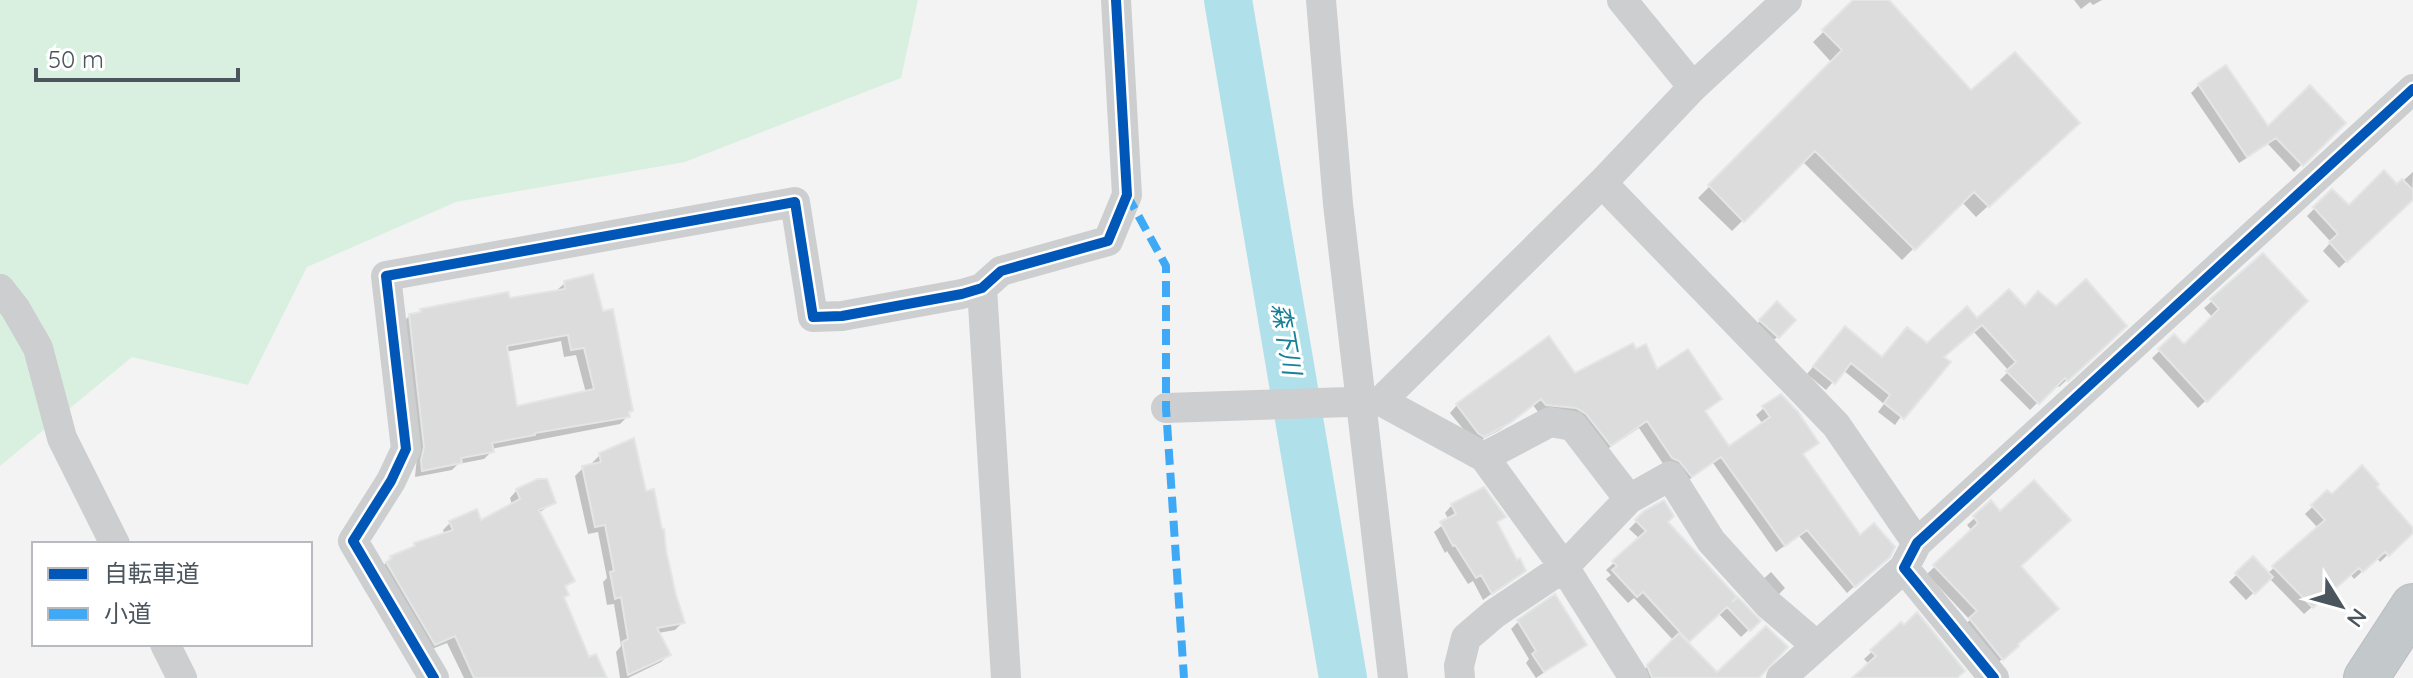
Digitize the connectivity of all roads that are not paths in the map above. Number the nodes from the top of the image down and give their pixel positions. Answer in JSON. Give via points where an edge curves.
{"nodes":[{"id":1,"x":1116,"y":0,"type":"edge"},
{"id":2,"x":1321,"y":0,"type":"edge"},
{"id":3,"x":1622,"y":0,"type":"edge"},
{"id":4,"x":1787,"y":0,"type":"edge"},
{"id":5,"x":1693,"y":87,"type":"junction"},
{"id":6,"x":2413,"y":89,"type":"edge"},
{"id":7,"x":1602,"y":183,"type":"junction"},
{"id":8,"x":982,"y":288,"type":"junction"},
{"id":9,"x":0,"y":289,"type":"edge"},
{"id":10,"x":1362,"y":401,"type":"junction"},
{"id":11,"x":1174,"y":408,"type":"dead end"},
{"id":12,"x":1484,"y":457,"type":"junction"},
{"id":13,"x":1629,"y":499,"type":"junction"},
{"id":14,"x":114,"y":542,"type":"edge"},
{"id":15,"x":1911,"y":556,"type":"junction"},
{"id":16,"x":1564,"y":567,"type":"junction"},
{"id":17,"x":2413,"y":606,"type":"edge"},
{"id":18,"x":166,"y":646,"type":"edge"},
{"id":19,"x":1817,"y":646,"type":"junction"},
{"id":20,"x":182,"y":678,"type":"edge"},
{"id":21,"x":434,"y":678,"type":"edge"},
{"id":22,"x":1006,"y":678,"type":"edge"},
{"id":23,"x":1393,"y":678,"type":"edge"},
{"id":24,"x":1460,"y":678,"type":"edge"},
{"id":25,"x":1634,"y":678,"type":"edge"},
{"id":26,"x":1781,"y":678,"type":"edge"},
{"id":27,"x":1994,"y":678,"type":"edge"},
{"id":28,"x":2366,"y":678,"type":"edge"}],
"edges":[{"from":1,"to":8,"type":"street","via":[[1127,195],[1108,241],[1001,271]]},
{"from":2,"to":10,"type":"street"},
{"from":3,"to":5,"type":"street"},
{"from":4,"to":5,"type":"street"},
{"from":5,"to":7,"type":"street"},
{"from":6,"to":15,"type":"street"},
{"from":7,"to":10,"type":"street"},
{"from":7,"to":15,"type":"street","via":[[1836,425]]},
{"from":8,"to":21,"type":"street","via":[[813,317],[795,202],[386,276],[406,449],[353,541]]},
{"from":8,"to":22,"type":"street"},
{"from":9,"to":14,"type":"street","via":[[38,348],[62,438]]},
{"from":10,"to":11,"type":"street"},
{"from":10,"to":12,"type":"street"},
{"from":10,"to":23,"type":"street"},
{"from":12,"to":13,"type":"street","via":[[1550,422],[1573,426]]},
{"from":12,"to":16,"type":"street"},
{"from":13,"to":16,"type":"street"},
{"from":13,"to":19,"type":"street","via":[[1670,476],[1711,541],[1768,604]]},
{"from":15,"to":19,"type":"street"},
{"from":15,"to":27,"type":"street"},
{"from":16,"to":24,"type":"street","via":[[1466,638]]},
{"from":16,"to":25,"type":"street"},
{"from":17,"to":28,"type":"highway"},
{"from":18,"to":20,"type":"street"},
{"from":19,"to":26,"type":"street"}]}
